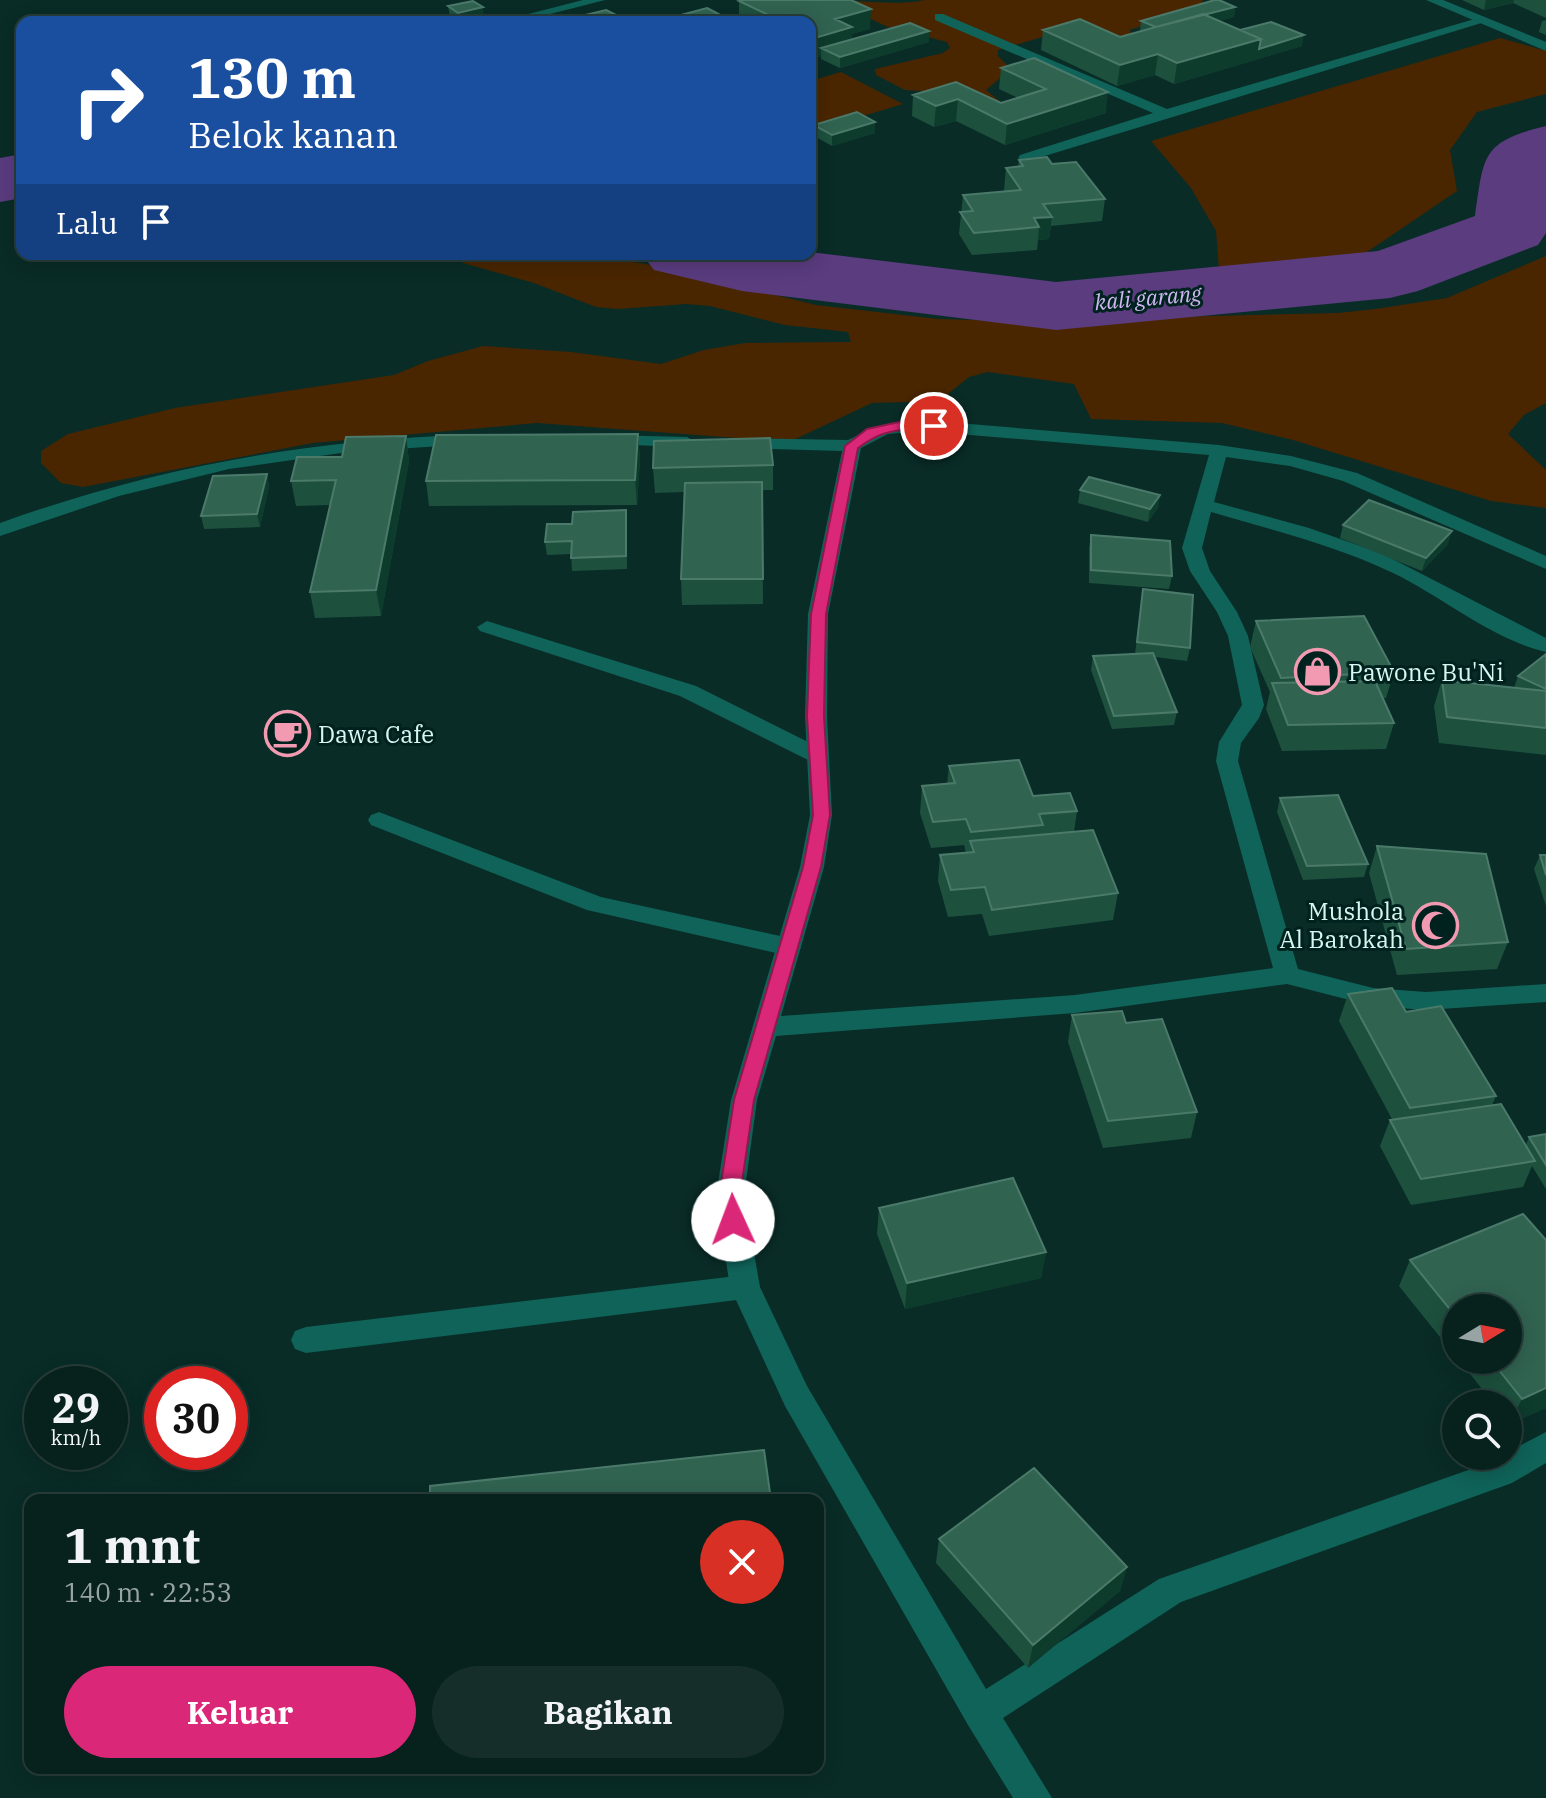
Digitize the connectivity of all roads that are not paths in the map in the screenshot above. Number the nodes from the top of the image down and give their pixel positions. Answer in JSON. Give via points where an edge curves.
{"nodes":[{"id":1,"x":599,"y":0,"type":"edge"},
{"id":2,"x":1432,"y":0,"type":"edge"},
{"id":3,"x":529,"y":16,"type":"edge"},
{"id":4,"x":939,"y":17,"type":"dead end"},
{"id":5,"x":1482,"y":21,"type":"junction"},
{"id":6,"x":1546,"y":47,"type":"edge"},
{"id":7,"x":1167,"y":113,"type":"junction"},
{"id":8,"x":1025,"y":158,"type":"edge"},
{"id":9,"x":484,"y":440,"type":"edge"},
{"id":10,"x":590,"y":440,"type":"edge"},
{"id":11,"x":852,"y":446,"type":"junction"},
{"id":12,"x":1219,"y":450,"type":"junction"},
{"id":13,"x":1202,"y":504,"type":"junction"},
{"id":14,"x":0,"y":530,"type":"edge"},
{"id":15,"x":1546,"y":563,"type":"edge"},
{"id":16,"x":487,"y":627,"type":"dead end"},
{"id":17,"x":1546,"y":646,"type":"edge"},
{"id":18,"x":818,"y":756,"type":"junction"},
{"id":19,"x":379,"y":820,"type":"dead end"},
{"id":20,"x":789,"y":947,"type":"junction"},
{"id":21,"x":1287,"y":975,"type":"junction"},
{"id":22,"x":1546,"y":993,"type":"edge"},
{"id":23,"x":1426,"y":1001,"type":"junction"},
{"id":24,"x":767,"y":1027,"type":"junction"},
{"id":25,"x":1441,"y":1028,"type":"edge"},
{"id":26,"x":745,"y":1287,"type":"junction"},
{"id":27,"x":306,"y":1340,"type":"dead end"},
{"id":28,"x":1546,"y":1446,"type":"edge"},
{"id":29,"x":980,"y":1713,"type":"junction"},
{"id":30,"x":1034,"y":1798,"type":"edge"}],
"edges":[{"from":1,"to":3,"type":"street"},
{"from":2,"to":5,"type":"street"},
{"from":4,"to":7,"type":"street"},
{"from":5,"to":6,"type":"street"},
{"from":5,"to":7,"type":"street"},
{"from":7,"to":8,"type":"street"},
{"from":9,"to":14,"type":"street","via":[[376,445],[234,464],[139,485]]},
{"from":10,"to":11,"type":"street"},
{"from":11,"to":12,"type":"street","via":[[872,431],[904,425]]},
{"from":11,"to":18,"type":"street","via":[[818,614]]},
{"from":12,"to":13,"type":"street"},
{"from":12,"to":15,"type":"street","via":[[1350,477]]},
{"from":13,"to":17,"type":"street","via":[[1400,569],[1506,630]]},
{"from":13,"to":21,"type":"street","via":[[1192,548],[1238,636],[1253,705],[1230,742],[1227,761]]},
{"from":16,"to":18,"type":"street","via":[[688,691]]},
{"from":18,"to":20,"type":"street","via":[[821,815]]},
{"from":19,"to":20,"type":"street","via":[[596,904]]},
{"from":20,"to":24,"type":"street"},
{"from":21,"to":23,"type":"street","via":[[1373,997]]},
{"from":21,"to":24,"type":"street","via":[[1075,1004]]},
{"from":22,"to":23,"type":"street"},
{"from":23,"to":25,"type":"street"},
{"from":24,"to":26,"type":"street","via":[[744,1100],[730,1196]]},
{"from":26,"to":27,"type":"street"},
{"from":26,"to":29,"type":"street","via":[[796,1396]]},
{"from":28,"to":29,"type":"street","via":[[1501,1473],[1171,1590]]},
{"from":29,"to":30,"type":"street"}]}
